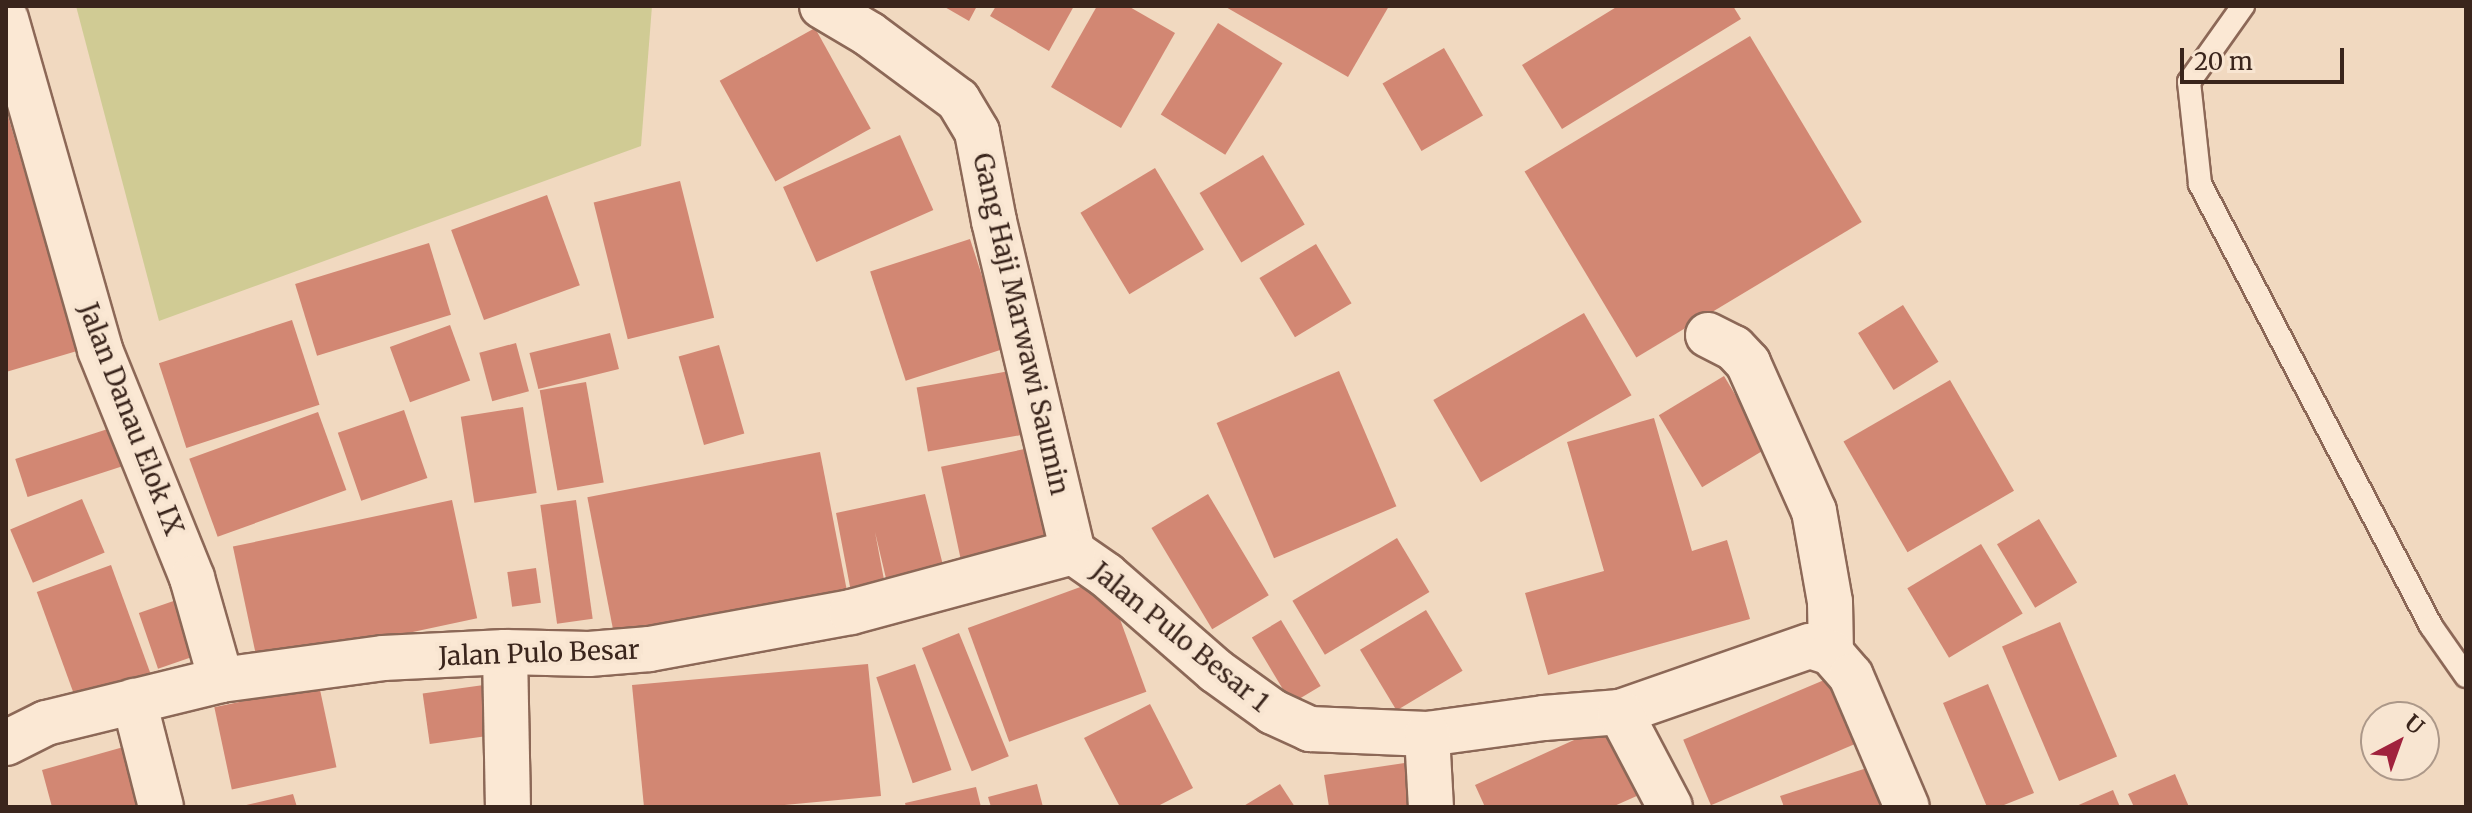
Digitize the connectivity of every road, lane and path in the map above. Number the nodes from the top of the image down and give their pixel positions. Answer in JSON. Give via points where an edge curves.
{"nodes":[{"id":1,"x":822,"y":6,"type":"edge"},
{"id":2,"x":2243,"y":6,"type":"edge"},
{"id":3,"x":6,"y":19,"type":"edge"},
{"id":4,"x":1708,"y":335,"type":"dead end"},
{"id":5,"x":1073,"y":552,"type":"junction"},
{"id":6,"x":505,"y":652,"type":"junction"},
{"id":7,"x":1831,"y":653,"type":"junction"},
{"id":8,"x":2466,"y":676,"type":"edge"},
{"id":9,"x":221,"y":680,"type":"junction"},
{"id":10,"x":134,"y":701,"type":"junction"},
{"id":11,"x":1620,"y":712,"type":"junction"},
{"id":12,"x":1427,"y":734,"type":"junction"},
{"id":13,"x":6,"y":743,"type":"edge"},
{"id":14,"x":161,"y":807,"type":"edge"},
{"id":15,"x":508,"y":807,"type":"edge"},
{"id":16,"x":1431,"y":807,"type":"edge"},
{"id":17,"x":1670,"y":807,"type":"edge"},
{"id":18,"x":1907,"y":807,"type":"edge"}],
"edges":[{"from":1,"to":5,"type":"street","name":"Gang Haji Marwawi Saumin","via":[[958,100],[977,132]]},
{"from":2,"to":8,"type":"lane","via":[[2189,82],[2200,184],[2431,626]]},
{"from":3,"to":9,"type":"street","name":"Jalan Danau Elok IX","via":[[100,350],[192,578]]},
{"from":4,"to":7,"type":"street","via":[[1734,348],[1748,363],[1814,511],[1830,602]]},
{"from":5,"to":6,"type":"street","name":"Jalan Pulo Besar","via":[[851,612],[742,634],[602,653]]},
{"from":5,"to":12,"type":"street","name":"Jalan Pulo Besar 1","via":[[1177,641],[1290,722],[1310,729]]},
{"from":6,"to":9,"type":"street","name":"Jalan Pulo Besar","via":[[383,658]]},
{"from":6,"to":15,"type":"street"},
{"from":7,"to":11,"type":"street","name":"Jalan Pulo Besar 1","via":[[1810,646]]},
{"from":7,"to":18,"type":"street","via":[[1851,676]]},
{"from":9,"to":10,"type":"street","name":"Jalan Pulo Besar"},
{"from":10,"to":13,"type":"street","name":"Jalan Pulo Besar","via":[[46,723]]},
{"from":10,"to":14,"type":"street"},
{"from":11,"to":12,"type":"street","name":"Jalan Pulo Besar 1"},
{"from":11,"to":17,"type":"street"},
{"from":12,"to":16,"type":"street"}]}
